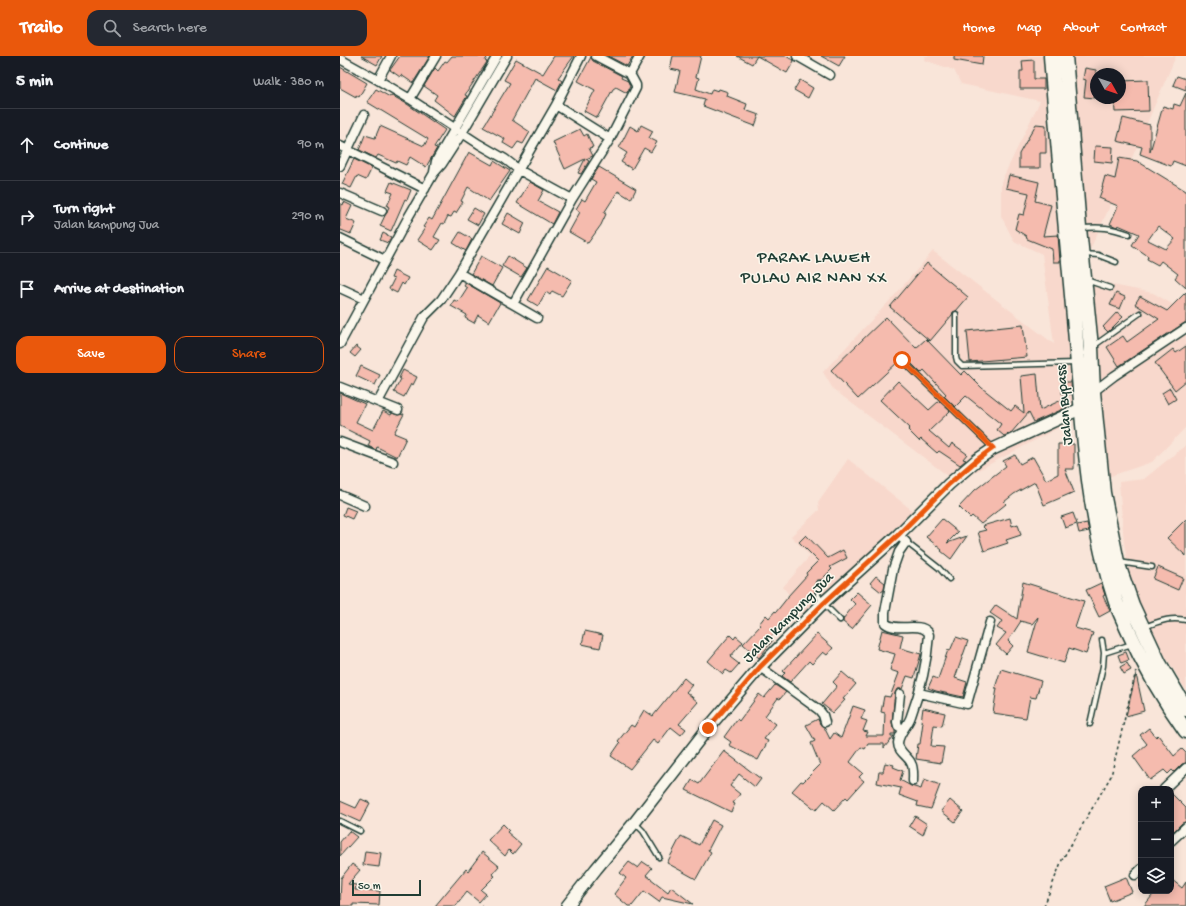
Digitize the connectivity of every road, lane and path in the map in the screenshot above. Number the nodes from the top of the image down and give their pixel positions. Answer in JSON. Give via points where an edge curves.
{"nodes":[{"id":1,"x":391,"y":56,"type":"edge"},
{"id":2,"x":436,"y":56,"type":"edge"},
{"id":3,"x":497,"y":56,"type":"edge"},
{"id":4,"x":507,"y":56,"type":"edge"},
{"id":5,"x":581,"y":56,"type":"edge"},
{"id":6,"x":596,"y":56,"type":"edge"},
{"id":7,"x":640,"y":56,"type":"edge"},
{"id":8,"x":797,"y":56,"type":"edge"},
{"id":9,"x":1051,"y":56,"type":"edge"},
{"id":10,"x":1065,"y":56,"type":"edge"},
{"id":11,"x":342,"y":58,"type":"edge"},
{"id":12,"x":630,"y":74,"type":"junction"},
{"id":13,"x":830,"y":75,"type":"dead end"},
{"id":14,"x":378,"y":80,"type":"junction"},
{"id":15,"x":410,"y":99,"type":"junction"},
{"id":16,"x":556,"y":105,"type":"junction"},
{"id":17,"x":364,"y":115,"type":"dead end"},
{"id":18,"x":1072,"y":123,"type":"junction"},
{"id":19,"x":1056,"y":126,"type":"junction"},
{"id":20,"x":454,"y":128,"type":"junction"},
{"id":21,"x":462,"y":133,"type":"junction"},
{"id":22,"x":610,"y":139,"type":"junction"},
{"id":23,"x":344,"y":148,"type":"edge"},
{"id":24,"x":340,"y":166,"type":"edge"},
{"id":25,"x":519,"y":170,"type":"junction"},
{"id":26,"x":434,"y":173,"type":"junction"},
{"id":27,"x":425,"y":189,"type":"junction"},
{"id":28,"x":340,"y":193,"type":"edge"},
{"id":29,"x":572,"y":198,"type":"junction"},
{"id":30,"x":382,"y":211,"type":"dead end"},
{"id":31,"x":1079,"y":228,"type":"junction"},
{"id":32,"x":1129,"y":234,"type":"dead end"},
{"id":33,"x":340,"y":238,"type":"edge"},
{"id":34,"x":1082,"y":253,"type":"junction"},
{"id":35,"x":385,"y":260,"type":"junction"},
{"id":36,"x":1116,"y":262,"type":"dead end"},
{"id":37,"x":459,"y":273,"type":"junction"},
{"id":38,"x":1084,"y":280,"type":"junction"},
{"id":39,"x":340,"y":288,"type":"edge"},
{"id":40,"x":1110,"y":288,"type":"dead end"},
{"id":41,"x":364,"y":299,"type":"junction"},
{"id":42,"x":513,"y":304,"type":"junction"},
{"id":43,"x":1140,"y":313,"type":"dead end"},
{"id":44,"x":956,"y":314,"type":"dead end"},
{"id":45,"x":538,"y":318,"type":"dead end"},
{"id":46,"x":1186,"y":328,"type":"edge"},
{"id":47,"x":342,"y":334,"type":"edge"},
{"id":48,"x":340,"y":344,"type":"edge"},
{"id":49,"x":1091,"y":347,"type":"junction"},
{"id":50,"x":902,"y":360,"type":"dead end"},
{"id":51,"x":1078,"y":362,"type":"junction"},
{"id":52,"x":340,"y":387,"type":"edge"},
{"id":53,"x":1093,"y":392,"type":"junction"},
{"id":54,"x":378,"y":402,"type":"junction"},
{"id":55,"x":1082,"y":408,"type":"junction"},
{"id":56,"x":398,"y":410,"type":"dead end"},
{"id":57,"x":340,"y":442,"type":"edge"},
{"id":58,"x":993,"y":448,"type":"junction"},
{"id":59,"x":393,"y":462,"type":"dead end"},
{"id":60,"x":340,"y":495,"type":"edge"},
{"id":61,"x":365,"y":506,"type":"dead end"},
{"id":62,"x":902,"y":539,"type":"junction"},
{"id":63,"x":1117,"y":562,"type":"junction"},
{"id":64,"x":1152,"y":568,"type":"dead end"},
{"id":65,"x":949,"y":579,"type":"dead end"},
{"id":66,"x":819,"y":583,"type":"dead end"},
{"id":67,"x":824,"y":603,"type":"junction"},
{"id":68,"x":840,"y":620,"type":"dead end"},
{"id":69,"x":1186,"y":620,"type":"edge"},
{"id":70,"x":990,"y":622,"type":"dead end"},
{"id":71,"x":1142,"y":628,"type":"junction"},
{"id":72,"x":1102,"y":640,"type":"dead end"},
{"id":73,"x":1134,"y":643,"type":"junction"},
{"id":74,"x":1104,"y":653,"type":"junction"},
{"id":75,"x":1150,"y":664,"type":"junction"},
{"id":76,"x":760,"y":667,"type":"junction"},
{"id":77,"x":919,"y":693,"type":"junction"},
{"id":78,"x":900,"y":694,"type":"dead end"},
{"id":79,"x":1186,"y":709,"type":"edge"},
{"id":80,"x":824,"y":722,"type":"dead end"},
{"id":81,"x":1090,"y":724,"type":"dead end"},
{"id":82,"x":903,"y":730,"type":"junction"},
{"id":83,"x":1186,"y":731,"type":"edge"},
{"id":84,"x":1186,"y":768,"type":"edge"},
{"id":85,"x":913,"y":781,"type":"dead end"},
{"id":86,"x":1167,"y":786,"type":"edge"},
{"id":87,"x":340,"y":821,"type":"edge"},
{"id":88,"x":635,"y":822,"type":"junction"},
{"id":89,"x":1186,"y":827,"type":"edge"},
{"id":90,"x":360,"y":831,"type":"dead end"},
{"id":91,"x":1174,"y":838,"type":"edge"},
{"id":92,"x":659,"y":858,"type":"dead end"},
{"id":93,"x":567,"y":906,"type":"edge"},
{"id":94,"x":1044,"y":906,"type":"edge"}],
"edges":[{"from":1,"to":14,"type":"street"},
{"from":2,"to":15,"type":"street"},
{"from":3,"to":20,"type":"street"},
{"from":4,"to":21,"type":"street"},
{"from":5,"to":16,"type":"street"},
{"from":6,"to":12,"type":"street"},
{"from":7,"to":12,"type":"street"},
{"from":8,"to":13,"type":"street"},
{"from":9,"to":19,"type":"highway","name":"Jalan Bypass"},
{"from":10,"to":18,"type":"highway","name":"Jalan Bypass"},
{"from":11,"to":14,"type":"street"},
{"from":12,"to":22,"type":"street","via":[[636,88]]},
{"from":14,"to":15,"type":"street"},
{"from":15,"to":20,"type":"street"},
{"from":16,"to":22,"type":"street"},
{"from":16,"to":25,"type":"street"},
{"from":17,"to":23,"type":"street"},
{"from":18,"to":19,"type":"highway"},
{"from":18,"to":31,"type":"highway","name":"Jalan Bypass"},
{"from":19,"to":51,"type":"highway","name":"Jalan Bypass"},
{"from":20,"to":21,"type":"street"},
{"from":20,"to":26,"type":"street","via":[[436,161]]},
{"from":21,"to":25,"type":"street"},
{"from":21,"to":26,"type":"street"},
{"from":22,"to":29,"type":"street"},
{"from":23,"to":24,"type":"street"},
{"from":23,"to":27,"type":"street"},
{"from":25,"to":29,"type":"street"},
{"from":25,"to":37,"type":"street"},
{"from":26,"to":27,"type":"street"},
{"from":27,"to":35,"type":"street"},
{"from":28,"to":30,"type":"street"},
{"from":29,"to":42,"type":"street"},
{"from":31,"to":32,"type":"lane","via":[[1103,227]]},
{"from":31,"to":34,"type":"highway","name":"Jalan Bypass"},
{"from":33,"to":35,"type":"street"},
{"from":34,"to":36,"type":"lane","via":[[1098,255]]},
{"from":34,"to":38,"type":"highway","name":"Jalan Bypass"},
{"from":35,"to":41,"type":"street"},
{"from":37,"to":42,"type":"street"},
{"from":37,"to":54,"type":"street","via":[[441,300],[424,318]]},
{"from":38,"to":40,"type":"lane"},
{"from":38,"to":49,"type":"highway","name":"Jalan Bypass"},
{"from":39,"to":41,"type":"street"},
{"from":41,"to":47,"type":"street"},
{"from":42,"to":45,"type":"street"},
{"from":43,"to":49,"type":"lane"},
{"from":44,"to":51,"type":"lane","via":[[956,357],[962,366]]},
{"from":46,"to":53,"type":"street"},
{"from":47,"to":48,"type":"street"},
{"from":49,"to":53,"type":"highway","name":"Jalan Bypass"},
{"from":50,"to":58,"type":"lane"},
{"from":51,"to":55,"type":"highway","name":"Jalan Bypass"},
{"from":52,"to":54,"type":"street"},
{"from":53,"to":63,"type":"highway","name":"Jalan Bypass","via":[[1103,493]]},
{"from":54,"to":56,"type":"street"},
{"from":55,"to":58,"type":"street","name":"Jalan kampung Jua"},
{"from":55,"to":73,"type":"highway","name":"Jalan Bypass","via":[[1095,520],[1115,600]]},
{"from":57,"to":59,"type":"street"},
{"from":58,"to":62,"type":"street","name":"Jalan kampung Jua","via":[[949,484]]},
{"from":60,"to":61,"type":"street"},
{"from":62,"to":65,"type":"lane"},
{"from":62,"to":67,"type":"street","name":"Jalan kampung Jua"},
{"from":62,"to":77,"type":"street","via":[[895,560],[884,620],[893,628],[924,629],[928,632],[927,657]]},
{"from":63,"to":64,"type":"lane"},
{"from":63,"to":71,"type":"highway","name":"Jalan Bypass"},
{"from":66,"to":67,"type":"lane","via":[[818,594]]},
{"from":67,"to":68,"type":"lane"},
{"from":67,"to":76,"type":"street","name":"Jalan kampung Jua"},
{"from":69,"to":71,"type":"lane","via":[[1165,619]]},
{"from":70,"to":77,"type":"street","via":[[967,704]]},
{"from":71,"to":75,"type":"highway","name":"Jalan Bypass"},
{"from":72,"to":74,"type":"lane"},
{"from":73,"to":74,"type":"lane"},
{"from":73,"to":75,"type":"highway","name":"Jalan Bypass"},
{"from":74,"to":81,"type":"lane"},
{"from":75,"to":79,"type":"highway","name":"Jalan Bypass"},
{"from":75,"to":83,"type":"highway","name":"Jalan Bypass","via":[[1169,708]]},
{"from":75,"to":94,"type":"path","via":[[1136,671],[1111,776],[1062,860]]},
{"from":76,"to":80,"type":"street","via":[[819,710]]},
{"from":76,"to":88,"type":"street","name":"Jalan kampung Jua","via":[[708,728]]},
{"from":77,"to":82,"type":"street","via":[[910,719]]},
{"from":78,"to":82,"type":"street","via":[[897,722]]},
{"from":82,"to":85,"type":"street","via":[[898,747],[912,763]]},
{"from":84,"to":86,"type":"street"},
{"from":87,"to":90,"type":"lane"},
{"from":88,"to":92,"type":"lane"},
{"from":88,"to":93,"type":"street","name":"Jalan kampung Jua"},
{"from":89,"to":91,"type":"street"}]}
